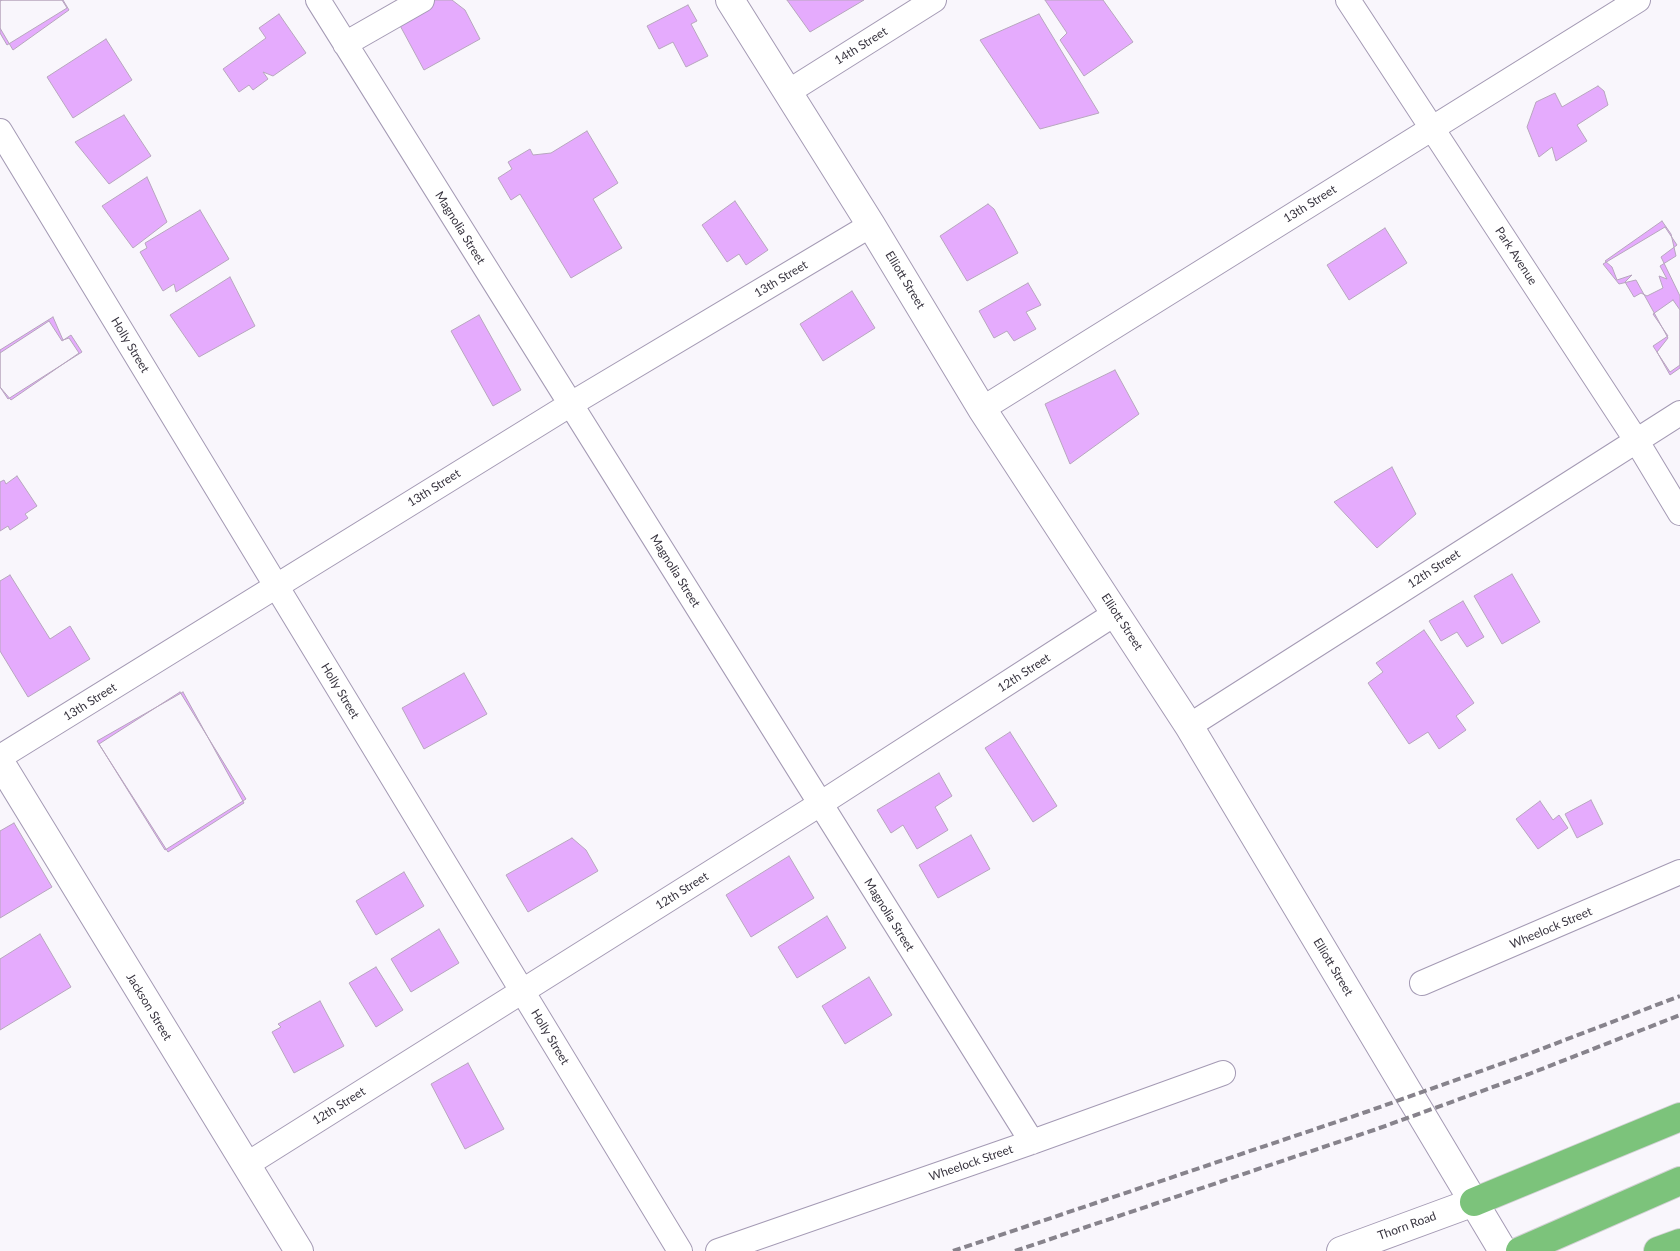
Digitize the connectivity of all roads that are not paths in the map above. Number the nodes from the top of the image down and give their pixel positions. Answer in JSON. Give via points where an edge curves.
{"nodes":[{"id":1,"x":318,"y":0,"type":"edge"},
{"id":2,"x":422,"y":0,"type":"edge"},
{"id":3,"x":730,"y":0,"type":"edge"},
{"id":4,"x":934,"y":0,"type":"edge"},
{"id":5,"x":1348,"y":0,"type":"edge"},
{"id":6,"x":1638,"y":0,"type":"edge"},
{"id":7,"x":345,"y":44,"type":"junction"},
{"id":8,"x":788,"y":92,"type":"junction"},
{"id":9,"x":1432,"y":127,"type":"junction"},
{"id":10,"x":0,"y":131,"type":"edge"},
{"id":11,"x":871,"y":225,"type":"junction"},
{"id":12,"x":570,"y":404,"type":"junction"},
{"id":13,"x":982,"y":409,"type":"junction"},
{"id":14,"x":1680,"y":413,"type":"edge"},
{"id":15,"x":1636,"y":440,"type":"junction"},
{"id":16,"x":1680,"y":513,"type":"edge"},
{"id":17,"x":276,"y":586,"type":"junction"},
{"id":18,"x":1116,"y":613,"type":"junction"},
{"id":19,"x":1189,"y":726,"type":"junction"},
{"id":20,"x":0,"y":757,"type":"edge"},
{"id":21,"x":0,"y":762,"type":"edge"},
{"id":22,"x":820,"y":804,"type":"junction"},
{"id":23,"x":1680,"y":872,"type":"edge"},
{"id":24,"x":1422,"y":984,"type":"dead end"},
{"id":25,"x":522,"y":991,"type":"junction"},
{"id":26,"x":1223,"y":1072,"type":"dead end"},
{"id":27,"x":1680,"y":1116,"type":"edge"},
{"id":28,"x":1032,"y":1142,"type":"junction"},
{"id":29,"x":246,"y":1165,"type":"junction"},
{"id":30,"x":1680,"y":1181,"type":"edge"},
{"id":31,"x":1474,"y":1202,"type":"junction"},
{"id":32,"x":1680,"y":1243,"type":"edge"},
{"id":33,"x":299,"y":1251,"type":"edge"},
{"id":34,"x":680,"y":1251,"type":"edge"},
{"id":35,"x":718,"y":1251,"type":"edge"},
{"id":36,"x":1341,"y":1251,"type":"edge"},
{"id":37,"x":1503,"y":1251,"type":"edge"},
{"id":38,"x":1520,"y":1251,"type":"edge"},
{"id":39,"x":1658,"y":1251,"type":"edge"}],
"edges":[{"from":1,"to":7,"type":"street","name":"Magnolia Street"},
{"from":2,"to":7,"type":"street"},
{"from":3,"to":8,"type":"main road","name":"Elliott Street"},
{"from":4,"to":8,"type":"street","name":"14th Street"},
{"from":5,"to":9,"type":"street","name":"Park Avenue"},
{"from":6,"to":9,"type":"street","name":"13th Street"},
{"from":7,"to":12,"type":"street","name":"Magnolia Street"},
{"from":8,"to":11,"type":"main road","name":"Elliott Street"},
{"from":9,"to":13,"type":"street","name":"13th Street"},
{"from":9,"to":15,"type":"street","name":"Park Avenue"},
{"from":10,"to":17,"type":"street","name":"Holly Street"},
{"from":11,"to":12,"type":"street","name":"13th Street"},
{"from":11,"to":13,"type":"main road","name":"Elliott Street"},
{"from":12,"to":17,"type":"street","name":"13th Street"},
{"from":12,"to":22,"type":"street","name":"Magnolia Street"},
{"from":13,"to":18,"type":"main road","name":"Elliott Street"},
{"from":14,"to":15,"type":"street","name":"12th Street"},
{"from":15,"to":16,"type":"street","name":"Park Avenue"},
{"from":15,"to":19,"type":"street","name":"12th Street"},
{"from":17,"to":20,"type":"street","name":"13th Street"},
{"from":17,"to":25,"type":"street","name":"Holly Street"},
{"from":18,"to":19,"type":"main road","name":"Elliott Street"},
{"from":18,"to":22,"type":"street","name":"12th Street"},
{"from":19,"to":31,"type":"main road","name":"Elliott Street"},
{"from":21,"to":29,"type":"main road","name":"Jackson Street"},
{"from":22,"to":25,"type":"street","name":"12th Street"},
{"from":22,"to":28,"type":"street","name":"Magnolia Street"},
{"from":23,"to":24,"type":"street","name":"Wheelock Street"},
{"from":25,"to":29,"type":"street","name":"12th Street"},
{"from":25,"to":34,"type":"street","name":"Holly Street"},
{"from":26,"to":28,"type":"street","name":"Wheelock Street"},
{"from":27,"to":31,"type":"highway"},
{"from":28,"to":35,"type":"street","name":"Wheelock Street"},
{"from":29,"to":33,"type":"main road","name":"Jackson Street"},
{"from":30,"to":38,"type":"highway"},
{"from":31,"to":36,"type":"main road","name":"Thorn Road"},
{"from":31,"to":37,"type":"main road","name":"Elliott Street"},
{"from":32,"to":39,"type":"highway"}]}
